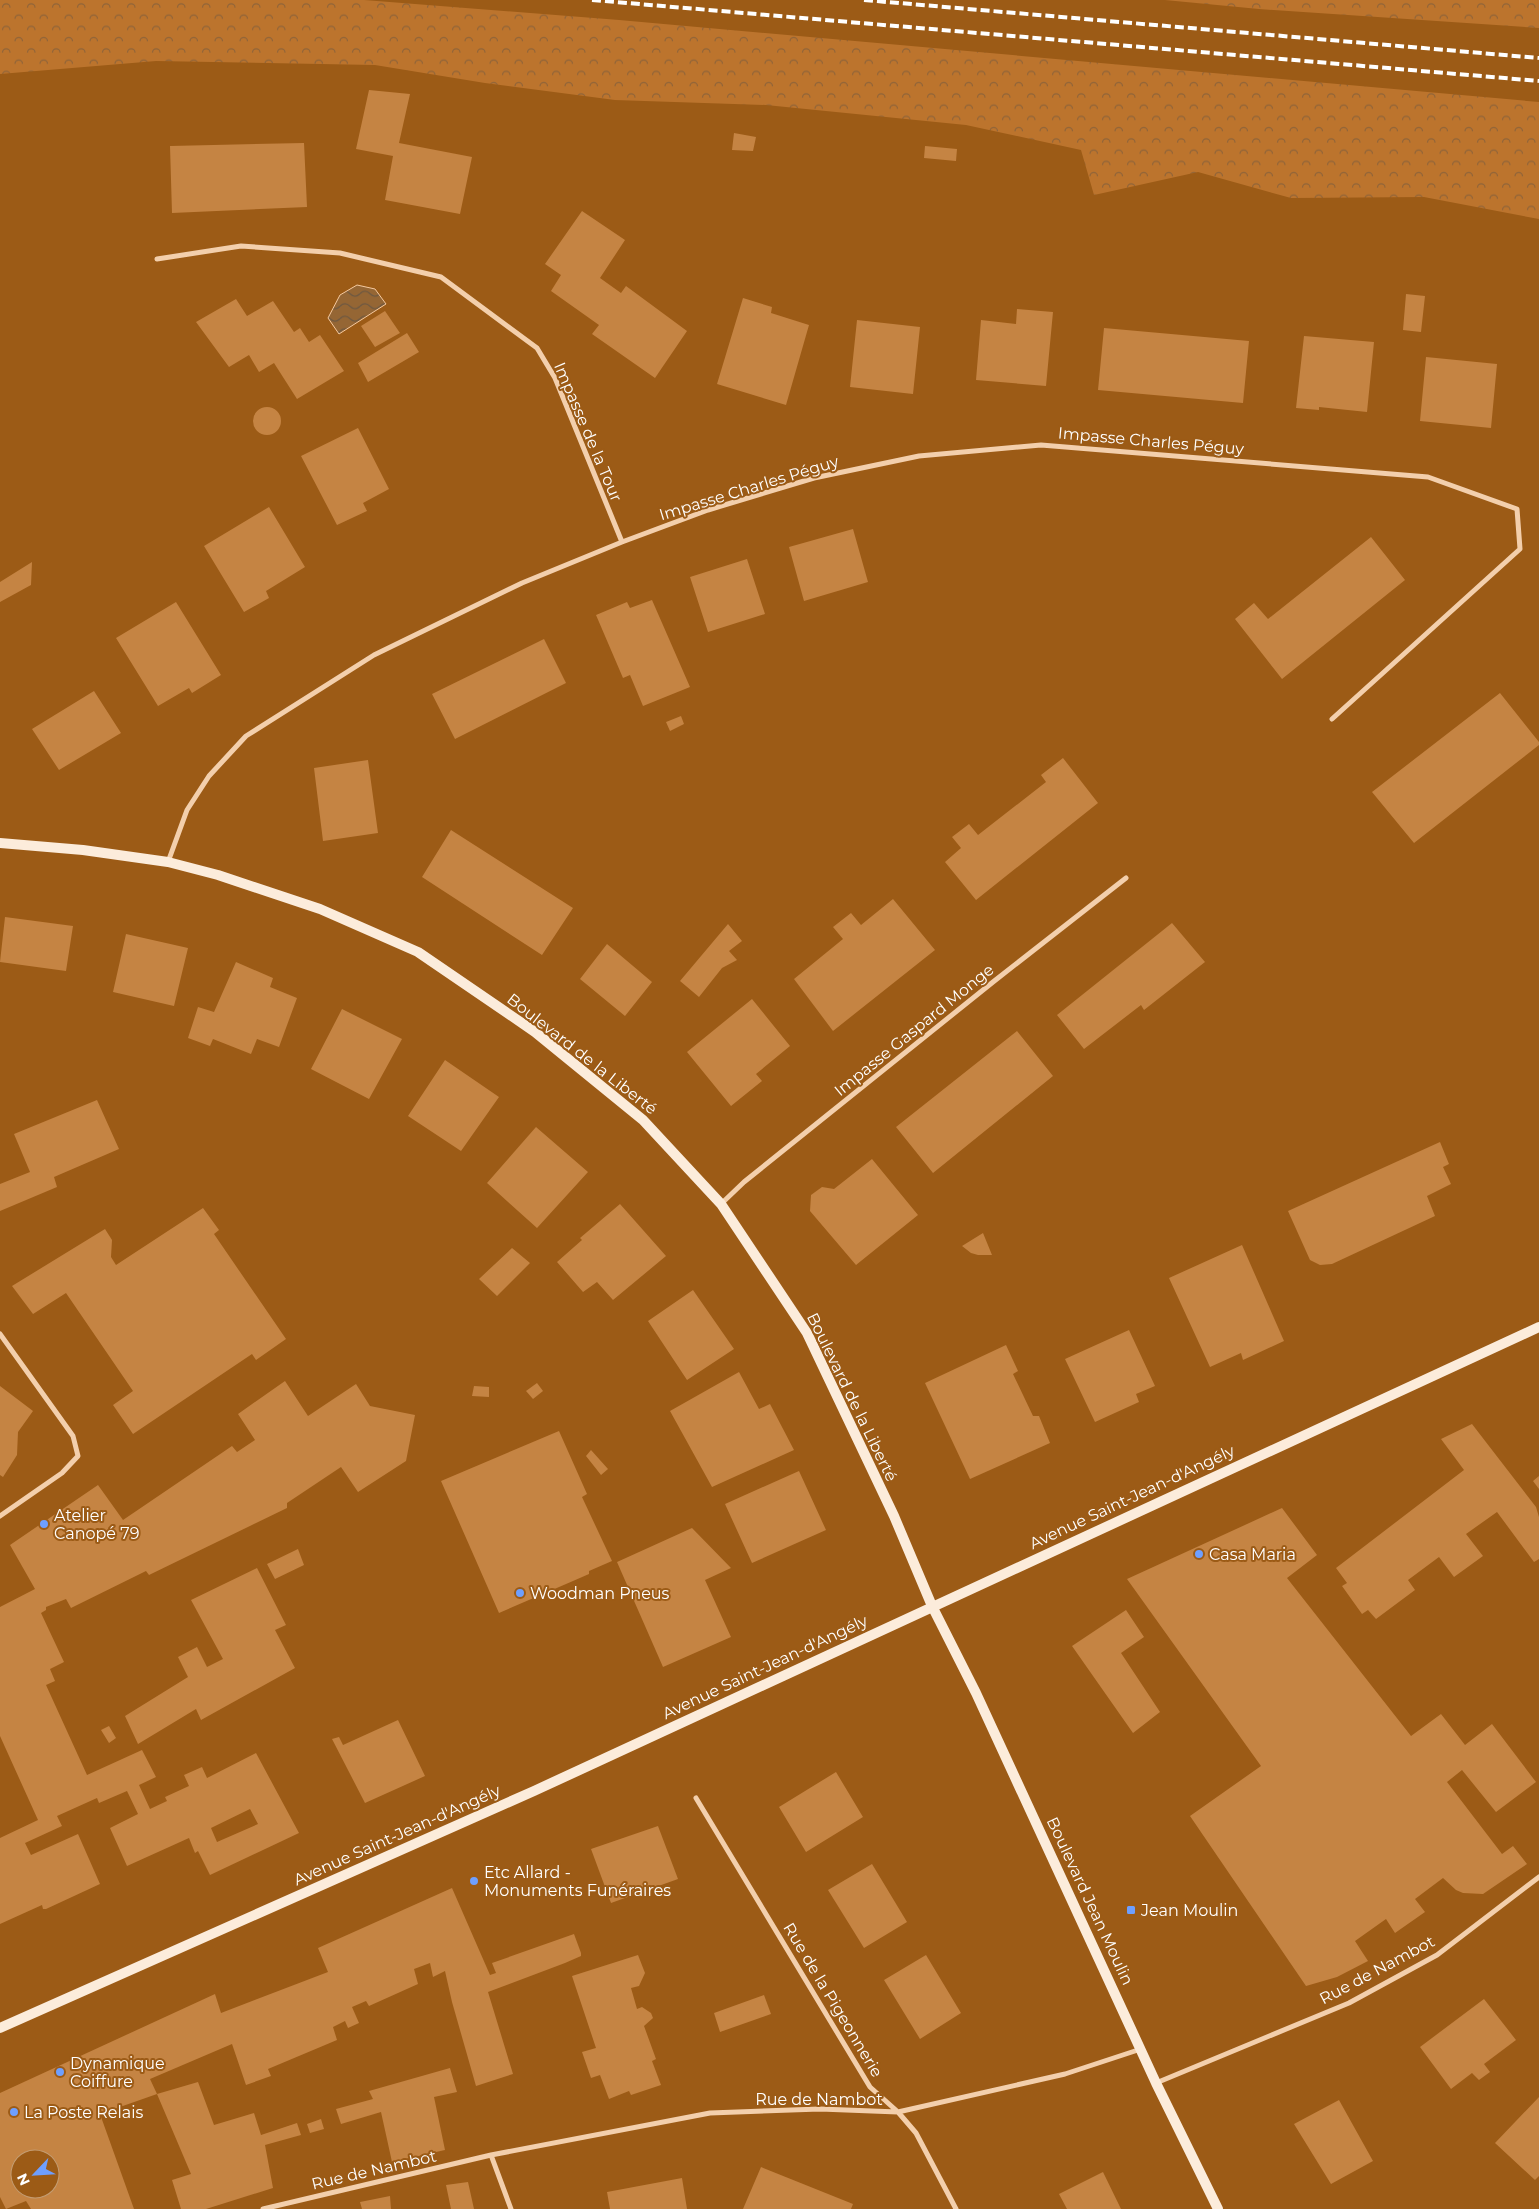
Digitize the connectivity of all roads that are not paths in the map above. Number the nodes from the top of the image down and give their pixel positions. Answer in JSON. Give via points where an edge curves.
{"nodes":[{"id":1,"x":157,"y":260,"type":"dead end"},
{"id":2,"x":622,"y":542,"type":"junction"},
{"id":3,"x":1332,"y":719,"type":"dead end"},
{"id":4,"x":0,"y":844,"type":"edge"},
{"id":5,"x":168,"y":862,"type":"junction"},
{"id":6,"x":1126,"y":878,"type":"dead end"},
{"id":7,"x":721,"y":1204,"type":"junction"},
{"id":8,"x":1539,"y":1327,"type":"edge"},
{"id":9,"x":0,"y":1334,"type":"edge"},
{"id":10,"x":0,"y":1516,"type":"edge"},
{"id":11,"x":932,"y":1606,"type":"junction"},
{"id":12,"x":696,"y":1798,"type":"dead end"},
{"id":13,"x":1539,"y":1877,"type":"edge"},
{"id":14,"x":0,"y":2028,"type":"edge"},
{"id":15,"x":1142,"y":2048,"type":"junction"},
{"id":16,"x":1156,"y":2083,"type":"junction"},
{"id":17,"x":898,"y":2112,"type":"junction"},
{"id":18,"x":491,"y":2155,"type":"junction"},
{"id":19,"x":262,"y":2209,"type":"edge"},
{"id":20,"x":511,"y":2209,"type":"edge"},
{"id":21,"x":956,"y":2209,"type":"edge"},
{"id":22,"x":1218,"y":2209,"type":"edge"}],
"edges":[{"from":1,"to":2,"type":"street","name":"Impasse de la Tour","via":[[241,246],[340,253],[441,277],[536,348],[555,378]]},
{"from":2,"to":3,"type":"street","name":"Impasse Charles Péguy","via":[[708,510],[814,478],[919,456],[1041,445],[1428,477],[1517,509],[1520,549]]},
{"from":2,"to":5,"type":"street","name":"Impasse Charles Péguy","via":[[522,582],[374,655],[246,736],[209,776],[187,810]]},
{"from":4,"to":5,"type":"street","name":"Boulevard de la Liberté","via":[[84,850]]},
{"from":5,"to":7,"type":"street","name":"Boulevard de la Liberté","via":[[320,909],[418,952],[535,1032],[643,1120]]},
{"from":6,"to":7,"type":"street","name":"Impasse Gaspard Monge","via":[[744,1182]]},
{"from":7,"to":11,"type":"street","name":"Boulevard de la Liberté","via":[[807,1333],[894,1516]]},
{"from":8,"to":11,"type":"street","name":"Avenue Saint-Jean-d'Angély"},
{"from":9,"to":10,"type":"street","via":[[73,1436],[78,1456],[62,1473]]},
{"from":11,"to":14,"type":"street","name":"Avenue Saint-Jean-d'Angély","via":[[525,1795]]},
{"from":11,"to":15,"type":"street","name":"Boulevard Jean Moulin"},
{"from":12,"to":17,"type":"street","name":"Rue de la Pigeonnerie","via":[[870,2087]]},
{"from":13,"to":16,"type":"street","name":"Rue de Nambot","via":[[1437,1955],[1349,2003]]},
{"from":15,"to":16,"type":"street","name":"Boulevard Jean Moulin"},
{"from":15,"to":17,"type":"street","name":"Rue de Nambot","via":[[1065,2074]]},
{"from":16,"to":22,"type":"street","name":"Boulevard Jean Moulin"},
{"from":17,"to":18,"type":"street","name":"Rue de Nambot","via":[[820,2108],[710,2113]]},
{"from":17,"to":21,"type":"street","name":"Rue de la Pigeonnerie","via":[[916,2133]]},
{"from":18,"to":19,"type":"street","name":"Rue de Nambot"},
{"from":18,"to":20,"type":"street"}]}
